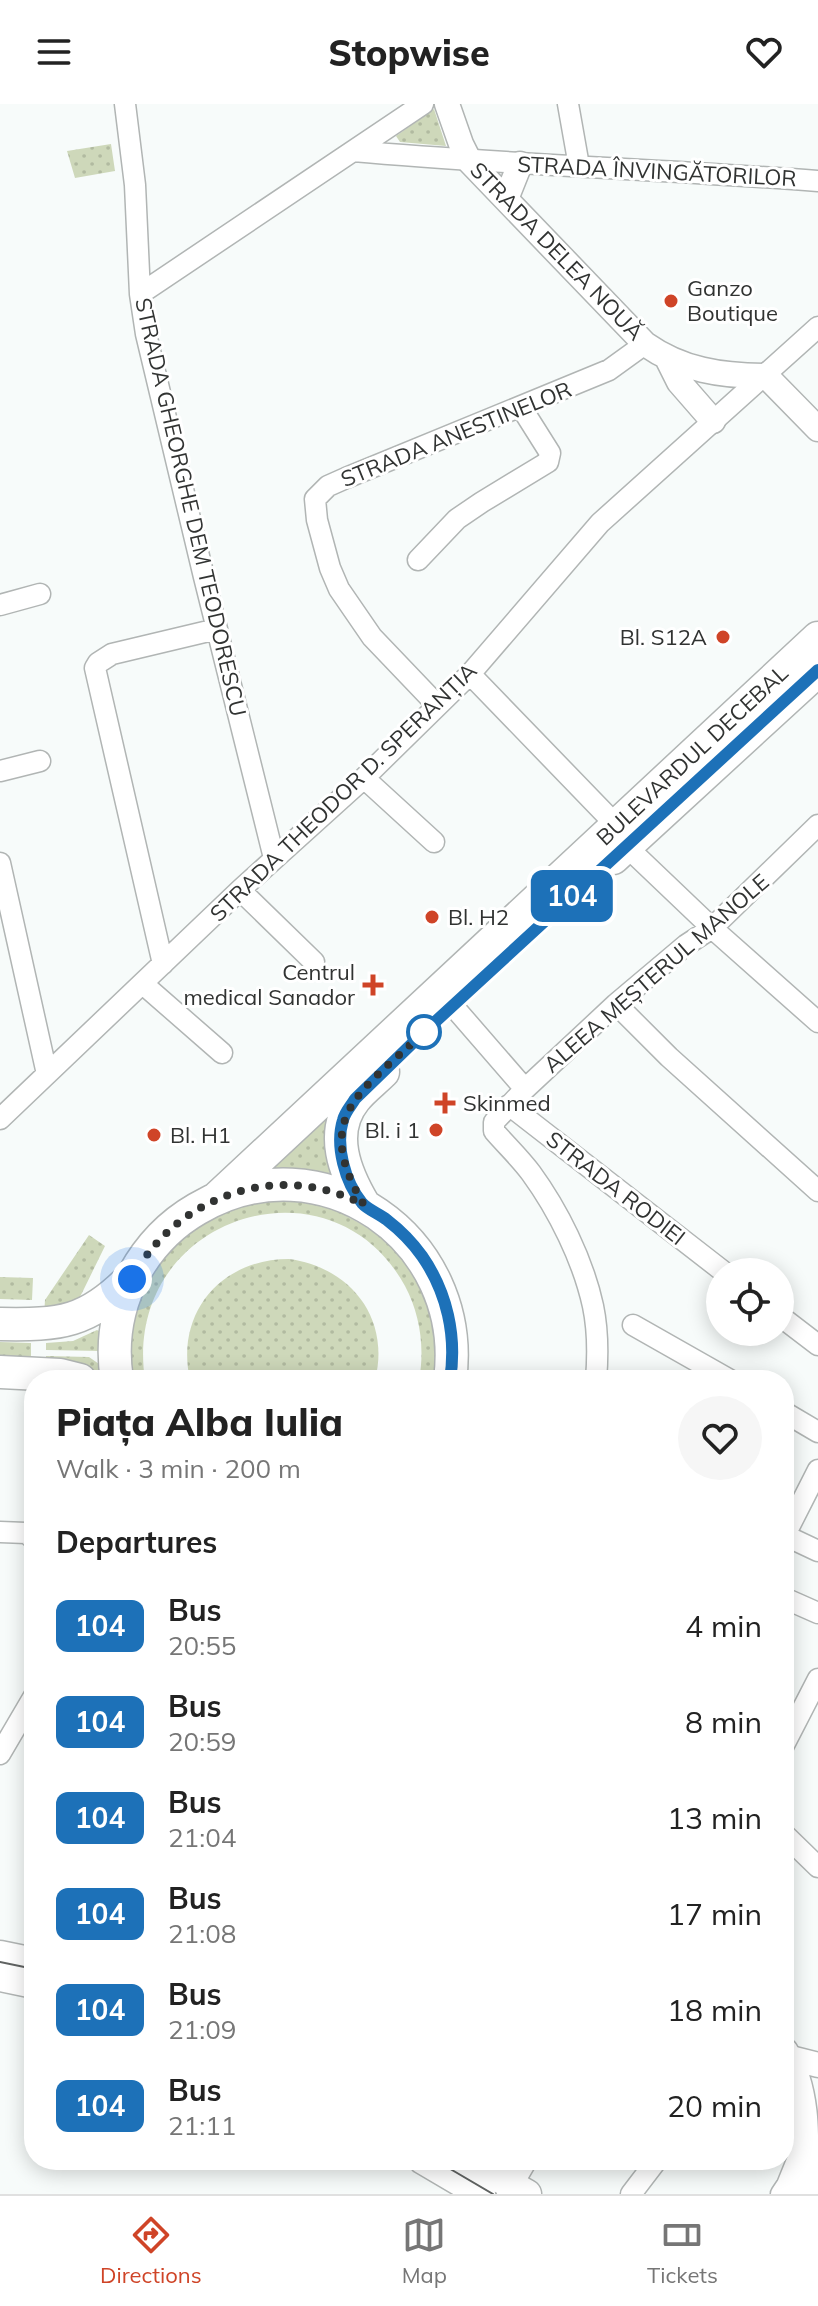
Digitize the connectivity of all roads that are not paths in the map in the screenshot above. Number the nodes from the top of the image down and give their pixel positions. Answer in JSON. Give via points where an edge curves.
{"nodes":[{"id":1,"x":125,"y":104,"type":"edge"},
{"id":2,"x":423,"y":104,"type":"edge"},
{"id":3,"x":447,"y":104,"type":"edge"},
{"id":4,"x":568,"y":104,"type":"edge"},
{"id":5,"x":353,"y":151,"type":"junction"},
{"id":6,"x":470,"y":162,"type":"junction"},
{"id":7,"x":520,"y":164,"type":"junction"},
{"id":8,"x":579,"y":166,"type":"junction"},
{"id":9,"x":818,"y":181,"type":"edge"},
{"id":10,"x":506,"y":199,"type":"junction"},
{"id":11,"x":140,"y":294,"type":"junction"},
{"id":12,"x":818,"y":327,"type":"edge"},
{"id":13,"x":645,"y":344,"type":"junction"},
{"id":14,"x":667,"y":358,"type":"junction"},
{"id":15,"x":766,"y":376,"type":"junction"},
{"id":16,"x":521,"y":407,"type":"junction"},
{"id":17,"x":713,"y":421,"type":"junction"},
{"id":18,"x":818,"y":429,"type":"edge"},
{"id":19,"x":418,"y":560,"type":"dead end"},
{"id":20,"x":40,"y":594,"type":"dead end"},
{"id":21,"x":0,"y":605,"type":"edge"},
{"id":22,"x":217,"y":629,"type":"junction"},
{"id":23,"x":818,"y":638,"type":"edge"},
{"id":24,"x":818,"y":670,"type":"edge"},
{"id":25,"x":470,"y":674,"type":"junction"},
{"id":26,"x":437,"y":705,"type":"junction"},
{"id":27,"x":40,"y":761,"type":"dead end"},
{"id":28,"x":0,"y":771,"type":"edge"},
{"id":29,"x":364,"y":778,"type":"junction"},
{"id":30,"x":818,"y":825,"type":"edge"},
{"id":31,"x":621,"y":836,"type":"junction"},
{"id":32,"x":434,"y":842,"type":"dead end"},
{"id":33,"x":274,"y":858,"type":"junction"},
{"id":34,"x":0,"y":863,"type":"edge"},
{"id":35,"x":240,"y":890,"type":"junction"},
{"id":36,"x":712,"y":928,"type":"junction"},
{"id":37,"x":314,"y":962,"type":"dead end"},
{"id":38,"x":163,"y":964,"type":"junction"},
{"id":39,"x":143,"y":984,"type":"junction"},
{"id":40,"x":616,"y":1004,"type":"junction"},
{"id":41,"x":453,"y":1006,"type":"junction"},
{"id":42,"x":818,"y":1022,"type":"edge"},
{"id":43,"x":222,"y":1053,"type":"dead end"},
{"id":44,"x":47,"y":1074,"type":"junction"},
{"id":45,"x":525,"y":1089,"type":"junction"},
{"id":46,"x":509,"y":1105,"type":"junction"},
{"id":47,"x":0,"y":1119,"type":"edge"},
{"id":48,"x":818,"y":1191,"type":"edge"},
{"id":49,"x":216,"y":1199,"type":"junction"},
{"id":50,"x":364,"y":1205,"type":"junction"},
{"id":51,"x":706,"y":1258,"type":"edge"},
{"id":52,"x":134,"y":1276,"type":"junction"},
{"id":53,"x":0,"y":1324,"type":"edge"},
{"id":54,"x":633,"y":1325,"type":"dead end"},
{"id":55,"x":794,"y":1327,"type":"edge"},
{"id":56,"x":818,"y":1345,"type":"edge"},
{"id":57,"x":116,"y":1370,"type":"edge"},
{"id":58,"x":450,"y":1370,"type":"edge"},
{"id":59,"x":596,"y":1370,"type":"edge"},
{"id":60,"x":712,"y":1370,"type":"edge"},
{"id":61,"x":0,"y":1372,"type":"edge"},
{"id":62,"x":24,"y":1373,"type":"edge"},
{"id":63,"x":794,"y":1418,"type":"edge"},
{"id":64,"x":818,"y":1432,"type":"edge"},
{"id":65,"x":818,"y":1470,"type":"edge"},
{"id":66,"x":794,"y":1516,"type":"edge"},
{"id":67,"x":0,"y":1532,"type":"edge"},
{"id":68,"x":24,"y":1533,"type":"edge"},
{"id":69,"x":794,"y":1540,"type":"edge"},
{"id":70,"x":818,"y":1551,"type":"edge"},
{"id":71,"x":794,"y":1602,"type":"edge"},
{"id":72,"x":818,"y":1613,"type":"edge"},
{"id":73,"x":818,"y":1679,"type":"edge"},
{"id":74,"x":24,"y":1714,"type":"edge"},
{"id":75,"x":794,"y":1727,"type":"edge"},
{"id":76,"x":0,"y":1754,"type":"edge"},
{"id":77,"x":794,"y":1844,"type":"edge"},
{"id":78,"x":818,"y":1867,"type":"edge"},
{"id":79,"x":0,"y":1955,"type":"edge"},
{"id":80,"x":24,"y":1960,"type":"edge"},
{"id":81,"x":0,"y":1977,"type":"edge"},
{"id":82,"x":24,"y":1982,"type":"edge"},
{"id":83,"x":794,"y":2058,"type":"edge"},
{"id":84,"x":818,"y":2065,"type":"edge"},
{"id":85,"x":794,"y":2068,"type":"edge"},
{"id":86,"x":810,"y":2093,"type":"edge"},
{"id":87,"x":804,"y":2142,"type":"junction"},
{"id":88,"x":794,"y":2167,"type":"edge"},
{"id":89,"x":450,"y":2170,"type":"edge"},
{"id":90,"x":514,"y":2170,"type":"edge"},
{"id":91,"x":649,"y":2170,"type":"edge"},
{"id":92,"x":793,"y":2170,"type":"edge"},
{"id":93,"x":492,"y":2186,"type":"edge"},
{"id":94,"x":631,"y":2194,"type":"edge"},
{"id":95,"x":781,"y":2194,"type":"edge"},
{"id":96,"x":804,"y":2194,"type":"edge"}],
"edges":[{"from":1,"to":11,"type":"street","name":"STRADA GHEORGHE DEM TEODORESCU"},
{"from":2,"to":5,"type":"street"},
{"from":3,"to":6,"type":"street","name":"STRADA DELEA NOUĂ"},
{"from":4,"to":8,"type":"street"},
{"from":5,"to":6,"type":"street","name":"STRADA ÎNVINGĂTORILOR"},
{"from":5,"to":11,"type":"street"},
{"from":6,"to":7,"type":"street","name":"STRADA ÎNVINGĂTORILOR"},
{"from":6,"to":10,"type":"street","name":"STRADA DELEA NOUĂ"},
{"from":7,"to":8,"type":"street","name":"STRADA ÎNVINGĂTORILOR"},
{"from":7,"to":10,"type":"street"},
{"from":8,"to":9,"type":"street","name":"STRADA ÎNVINGĂTORILOR"},
{"from":10,"to":13,"type":"street","name":"STRADA DELEA NOUĂ"},
{"from":11,"to":22,"type":"street","name":"STRADA GHEORGHE DEM TEODORESCU"},
{"from":12,"to":15,"type":"street","name":"STRADA THEODOR D. SPERANȚIA"},
{"from":13,"to":14,"type":"street","name":"STRADA DELEA NOUĂ"},
{"from":13,"to":16,"type":"street","name":"STRADA ANESTINELOR","via":[[609,370]]},
{"from":14,"to":15,"type":"street","name":"STRADA DELEA NOUĂ","via":[[717,374]]},
{"from":14,"to":17,"type":"street","via":[[679,382]]},
{"from":15,"to":17,"type":"street","name":"STRADA THEODOR D. SPERANȚIA"},
{"from":15,"to":18,"type":"street"},
{"from":16,"to":19,"type":"street","via":[[550,453],[548,462],[457,519]]},
{"from":16,"to":26,"type":"street","name":"STRADA ANESTINELOR","via":[[328,486],[315,499],[339,589],[372,637]]},
{"from":17,"to":25,"type":"street","name":"STRADA THEODOR D. SPERANȚIA","via":[[600,523]]},
{"from":20,"to":21,"type":"street"},
{"from":22,"to":33,"type":"street","name":"STRADA GHEORGHE DEM TEODORESCU"},
{"from":22,"to":38,"type":"street","via":[[112,654],[95,668]]},
{"from":23,"to":31,"type":"main road","name":"BULEVARDUL DECEBAL"},
{"from":24,"to":31,"type":"main road","name":"BULEVARDUL DECEBAL"},
{"from":25,"to":26,"type":"street","name":"STRADA THEODOR D. SPERANȚIA"},
{"from":25,"to":31,"type":"street"},
{"from":26,"to":29,"type":"street","name":"STRADA THEODOR D. SPERANȚIA"},
{"from":27,"to":28,"type":"street"},
{"from":29,"to":32,"type":"street"},
{"from":29,"to":33,"type":"street","name":"STRADA THEODOR D. SPERANȚIA"},
{"from":30,"to":36,"type":"street","name":"ALEEA MEȘTERUL MANOLE"},
{"from":31,"to":36,"type":"street"},
{"from":31,"to":41,"type":"main road","name":"BULEVARDUL DECEBAL"},
{"from":31,"to":49,"type":"main road","name":"BULEVARDUL DECEBAL"},
{"from":33,"to":35,"type":"street","name":"STRADA THEODOR D. SPERANȚIA"},
{"from":34,"to":44,"type":"street"},
{"from":35,"to":37,"type":"street"},
{"from":35,"to":38,"type":"street","name":"STRADA THEODOR D. SPERANȚIA"},
{"from":36,"to":40,"type":"street","name":"ALEEA MEȘTERUL MANOLE"},
{"from":36,"to":42,"type":"street"},
{"from":38,"to":39,"type":"street","name":"STRADA THEODOR D. SPERANȚIA"},
{"from":39,"to":43,"type":"street"},
{"from":39,"to":44,"type":"street","name":"STRADA THEODOR D. SPERANȚIA"},
{"from":40,"to":45,"type":"street","name":"ALEEA MEȘTERUL MANOLE"},
{"from":40,"to":48,"type":"street"},
{"from":41,"to":45,"type":"street"},
{"from":41,"to":50,"type":"main road","name":"BULEVARDUL DECEBAL","via":[[355,1099],[343,1120],[345,1168]]},
{"from":44,"to":47,"type":"street","name":"STRADA THEODOR D. SPERANȚIA"},
{"from":45,"to":46,"type":"street","name":"ALEEA MEȘTERUL MANOLE"},
{"from":46,"to":51,"type":"street","name":"STRADA RODIEI"},
{"from":46,"to":59,"type":"street","name":"ALEEA MEȘTERUL MANOLE","via":[[494,1122],[494,1131],[532,1174],[574,1252],[593,1306]]},
{"from":49,"to":50,"type":"main road","via":[[252,1188],[290,1185],[323,1189]]},
{"from":49,"to":52,"type":"main road","via":[[169,1229]]},
{"from":50,"to":58,"type":"main road","via":[[409,1240],[438,1284],[452,1336]]},
{"from":52,"to":53,"type":"main road","via":[[110,1298],[69,1321]]},
{"from":52,"to":57,"type":"main road","via":[[116,1328]]},
{"from":54,"to":60,"type":"street"},
{"from":55,"to":56,"type":"street"},
{"from":61,"to":62,"type":"main road"},
{"from":63,"to":64,"type":"street"},
{"from":65,"to":66,"type":"street"},
{"from":67,"to":68,"type":"street"},
{"from":69,"to":70,"type":"street"},
{"from":71,"to":72,"type":"street"},
{"from":73,"to":75,"type":"street"},
{"from":74,"to":76,"type":"street"},
{"from":77,"to":78,"type":"street"},
{"from":79,"to":80,"type":"main road"},
{"from":81,"to":82,"type":"main road"},
{"from":83,"to":84,"type":"street"},
{"from":85,"to":86,"type":"main road"},
{"from":86,"to":87,"type":"main road"},
{"from":87,"to":88,"type":"street"},
{"from":87,"to":96,"type":"main road"},
{"from":89,"to":93,"type":"main road"},
{"from":90,"to":93,"type":"street"},
{"from":91,"to":94,"type":"street"},
{"from":92,"to":95,"type":"street"}]}
